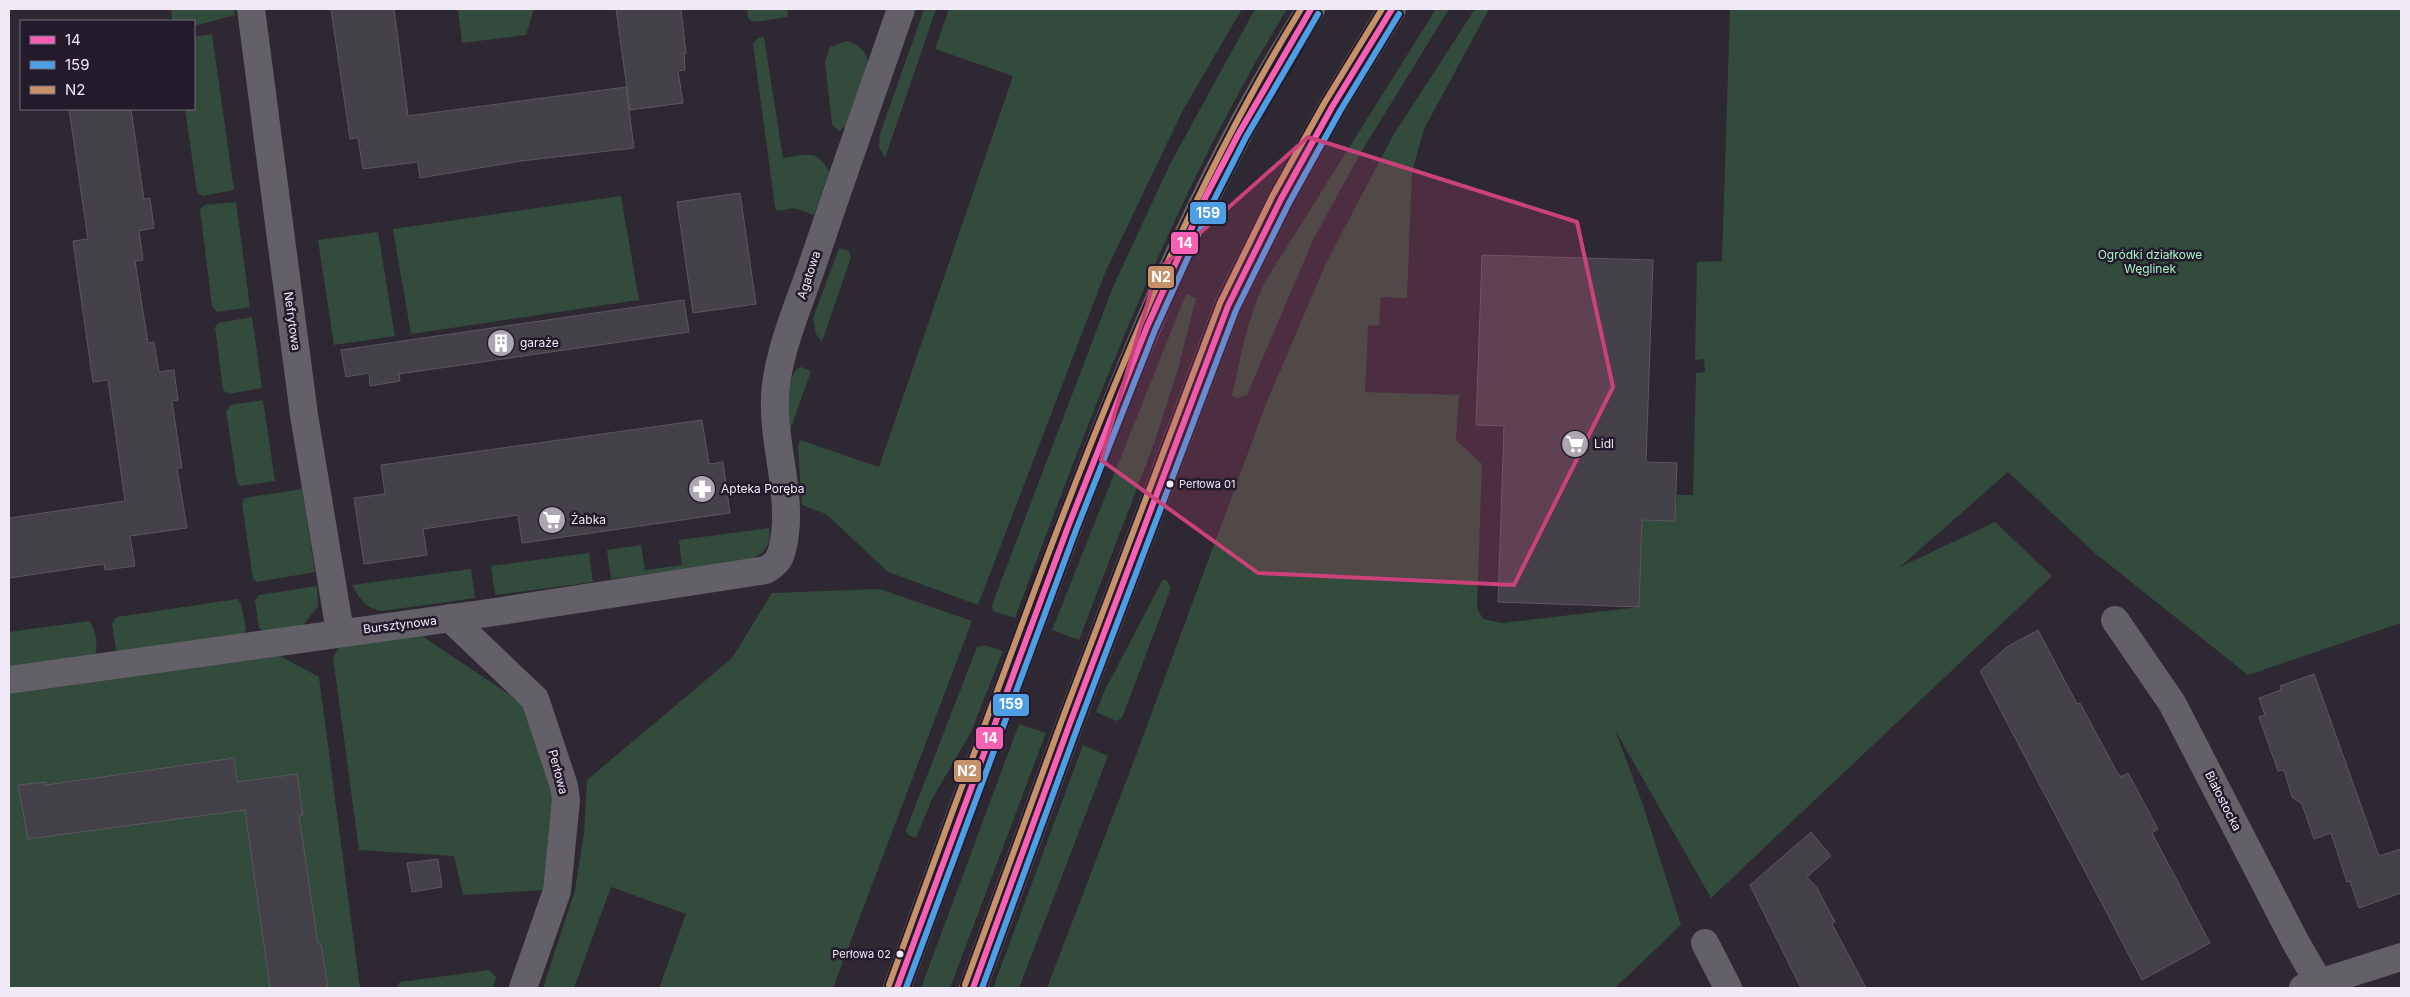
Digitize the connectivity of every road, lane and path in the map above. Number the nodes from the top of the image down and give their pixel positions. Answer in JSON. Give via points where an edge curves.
{"nodes":[{"id":1,"x":251,"y":9,"type":"edge"},
{"id":2,"x":901,"y":9,"type":"edge"},
{"id":3,"x":1311,"y":9,"type":"edge"},
{"id":4,"x":1392,"y":9,"type":"edge"},
{"id":5,"x":782,"y":551,"type":"joint"},
{"id":6,"x":450,"y":618,"type":"junction"},
{"id":7,"x":2115,"y":620,"type":"dead end"},
{"id":8,"x":340,"y":632,"type":"junction"},
{"id":9,"x":9,"y":680,"type":"edge"},
{"id":10,"x":1705,"y":943,"type":"dead end"},
{"id":11,"x":2401,"y":957,"type":"edge"},
{"id":12,"x":2314,"y":986,"type":"edge"},
{"id":13,"x":523,"y":988,"type":"edge"},
{"id":14,"x":897,"y":988,"type":"edge"},
{"id":15,"x":972,"y":988,"type":"edge"},
{"id":16,"x":1728,"y":988,"type":"edge"}],
"edges":[{"from":1,"to":8,"type":"street","name":"Nefrytowa","via":[[304,415]]},
{"from":2,"to":5,"type":"street","name":"Agatowa","via":[[787,341],[776,386],[785,516]]},
{"from":3,"to":14,"type":"main road","via":[[1244,122],[1160,295],[1028,631]]},
{"from":4,"to":15,"type":"main road","via":[[1280,199],[1228,306]]},
{"from":5,"to":6,"type":"street","name":"Bursztynowa","via":[[776,563],[766,570]]},
{"from":6,"to":8,"type":"street","name":"Bursztynowa"},
{"from":6,"to":13,"type":"street","name":"Perłowa","via":[[535,698],[564,786],[566,800],[557,891]]},
{"from":7,"to":12,"type":"street","name":"Białostocka","via":[[2172,703],[2296,943]]},
{"from":8,"to":9,"type":"street","name":"Bursztynowa"},
{"from":10,"to":16,"type":"street"},
{"from":11,"to":12,"type":"street"}]}
